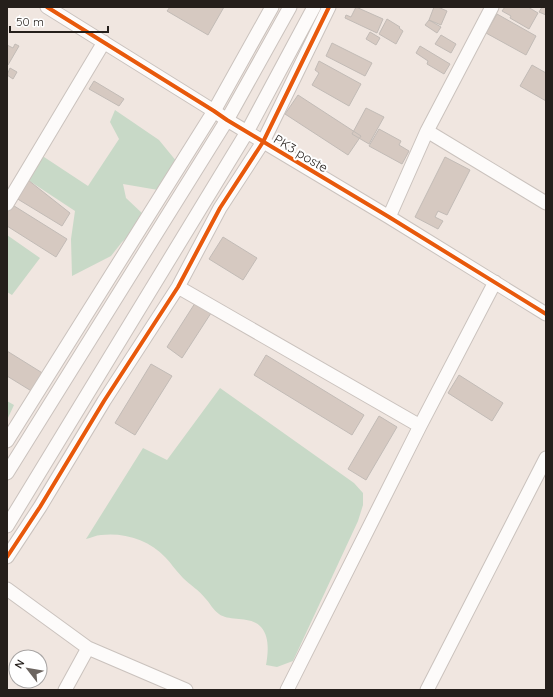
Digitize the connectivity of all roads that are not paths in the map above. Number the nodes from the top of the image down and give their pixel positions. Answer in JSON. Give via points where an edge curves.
{"nodes":[{"id":1,"x":47,"y":7,"type":"edge"},
{"id":2,"x":272,"y":7,"type":"edge"},
{"id":3,"x":290,"y":7,"type":"edge"},
{"id":4,"x":314,"y":7,"type":"edge"},
{"id":5,"x":329,"y":7,"type":"edge"},
{"id":6,"x":492,"y":7,"type":"edge"},
{"id":7,"x":104,"y":42,"type":"junction"},
{"id":8,"x":214,"y":111,"type":"junction"},
{"id":9,"x":226,"y":120,"type":"junction"},
{"id":10,"x":427,"y":131,"type":"junction"},
{"id":11,"x":247,"y":132,"type":"junction"},
{"id":12,"x":262,"y":142,"type":"junction"},
{"id":13,"x":544,"y":198,"type":"edge"},
{"id":14,"x":7,"y":204,"type":"edge"},
{"id":15,"x":389,"y":217,"type":"junction"},
{"id":16,"x":495,"y":282,"type":"junction"},
{"id":17,"x":178,"y":287,"type":"junction"},
{"id":18,"x":546,"y":314,"type":"edge"},
{"id":19,"x":420,"y":426,"type":"junction"},
{"id":20,"x":7,"y":441,"type":"edge"},
{"id":21,"x":544,"y":467,"type":"edge"},
{"id":22,"x":7,"y":473,"type":"edge"},
{"id":23,"x":7,"y":526,"type":"edge"},
{"id":24,"x":7,"y":557,"type":"edge"},
{"id":25,"x":7,"y":589,"type":"edge"},
{"id":26,"x":88,"y":648,"type":"junction"},
{"id":27,"x":180,"y":689,"type":"edge"},
{"id":28,"x":64,"y":690,"type":"edge"},
{"id":29,"x":287,"y":690,"type":"edge"},
{"id":30,"x":427,"y":690,"type":"edge"}],
"edges":[{"from":1,"to":7,"type":"street","name":"PK3 poste"},
{"from":2,"to":8,"type":"street"},
{"from":3,"to":9,"type":"street"},
{"from":4,"to":11,"type":"street"},
{"from":5,"to":12,"type":"street"},
{"from":6,"to":10,"type":"street"},
{"from":7,"to":8,"type":"street","name":"PK3 poste"},
{"from":7,"to":14,"type":"street"},
{"from":8,"to":9,"type":"street","name":"PK3 poste"},
{"from":8,"to":20,"type":"street"},
{"from":9,"to":11,"type":"street","name":"PK3 poste"},
{"from":9,"to":22,"type":"street"},
{"from":10,"to":13,"type":"street"},
{"from":10,"to":15,"type":"street"},
{"from":11,"to":12,"type":"street","name":"PK3 poste"},
{"from":11,"to":23,"type":"street"},
{"from":12,"to":15,"type":"street","name":"PK3 poste"},
{"from":12,"to":17,"type":"street","via":[[220,208]]},
{"from":15,"to":16,"type":"street","name":"PK3 poste"},
{"from":16,"to":18,"type":"street","name":"PK3 poste"},
{"from":16,"to":19,"type":"street"},
{"from":17,"to":19,"type":"street"},
{"from":17,"to":24,"type":"street"},
{"from":19,"to":29,"type":"street"},
{"from":21,"to":30,"type":"street"},
{"from":25,"to":26,"type":"street"},
{"from":26,"to":27,"type":"street"},
{"from":26,"to":28,"type":"street"}]}
